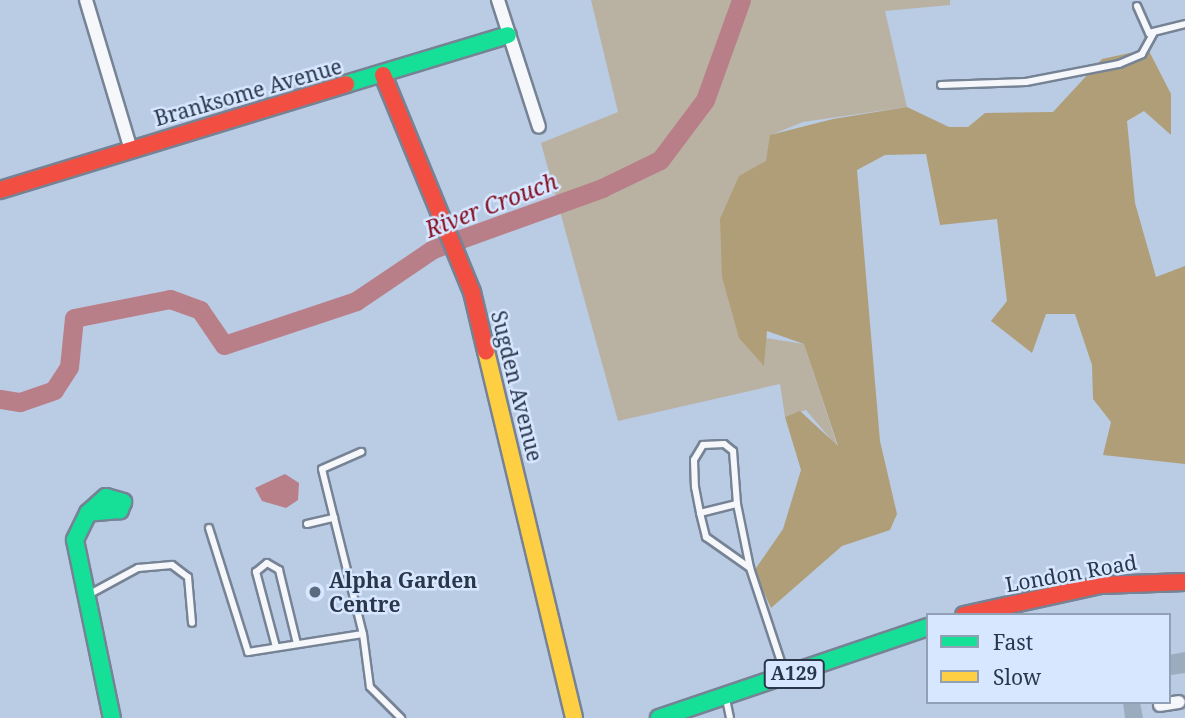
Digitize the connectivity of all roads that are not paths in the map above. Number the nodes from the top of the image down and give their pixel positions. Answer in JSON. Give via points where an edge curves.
{"nodes":[{"id":1,"x":86,"y":0,"type":"edge"},
{"id":2,"x":498,"y":0,"type":"edge"},
{"id":3,"x":1138,"y":6,"type":"dead end"},
{"id":4,"x":1185,"y":24,"type":"edge"},
{"id":5,"x":1153,"y":34,"type":"junction"},
{"id":6,"x":508,"y":35,"type":"junction"},
{"id":7,"x":383,"y":75,"type":"junction"},
{"id":8,"x":941,"y":85,"type":"dead end"},
{"id":9,"x":539,"y":127,"type":"dead end"},
{"id":10,"x":130,"y":147,"type":"junction"},
{"id":11,"x":0,"y":190,"type":"edge"},
{"id":12,"x":361,"y":452,"type":"dead end"},
{"id":13,"x":737,"y":503,"type":"junction"},
{"id":14,"x":700,"y":513,"type":"junction"},
{"id":15,"x":334,"y":518,"type":"junction"},
{"id":16,"x":84,"y":519,"type":"dead end"},
{"id":17,"x":307,"y":524,"type":"dead end"},
{"id":18,"x":209,"y":528,"type":"dead end"},
{"id":19,"x":750,"y":568,"type":"junction"},
{"id":20,"x":1185,"y":582,"type":"edge"},
{"id":21,"x":86,"y":596,"type":"junction"},
{"id":22,"x":973,"y":613,"type":"edge"},
{"id":23,"x":192,"y":623,"type":"dead end"},
{"id":24,"x":926,"y":628,"type":"edge"},
{"id":25,"x":363,"y":634,"type":"junction"},
{"id":26,"x":297,"y":644,"type":"junction"},
{"id":27,"x":276,"y":647,"type":"junction"},
{"id":28,"x":785,"y":677,"type":"junction"},
{"id":29,"x":726,"y":699,"type":"junction"},
{"id":30,"x":1179,"y":702,"type":"dead end"},
{"id":31,"x":1161,"y":709,"type":"edge"},
{"id":32,"x":112,"y":718,"type":"edge"},
{"id":33,"x":401,"y":718,"type":"edge"},
{"id":34,"x":574,"y":718,"type":"edge"},
{"id":35,"x":659,"y":718,"type":"edge"},
{"id":36,"x":730,"y":718,"type":"edge"}],
"edges":[{"from":1,"to":10,"type":"street"},
{"from":2,"to":6,"type":"street"},
{"from":3,"to":5,"type":"lane"},
{"from":4,"to":5,"type":"lane"},
{"from":5,"to":8,"type":"lane","via":[[1142,54],[1119,64],[1015,83]]},
{"from":6,"to":7,"type":"street","name":"Branksome Avenue"},
{"from":6,"to":9,"type":"street"},
{"from":7,"to":10,"type":"street","name":"Branksome Avenue"},
{"from":7,"to":34,"type":"street","name":"Sugden Avenue","via":[[472,292]]},
{"from":10,"to":11,"type":"street","name":"Branksome Avenue"},
{"from":12,"to":15,"type":"lane","via":[[322,469]]},
{"from":13,"to":14,"type":"lane"},
{"from":13,"to":14,"type":"lane","via":[[733,452],[712,442],[694,460]]},
{"from":13,"to":19,"type":"lane"},
{"from":14,"to":19,"type":"lane","via":[[708,543]]},
{"from":15,"to":17,"type":"lane"},
{"from":15,"to":25,"type":"lane"},
{"from":16,"to":21,"type":"street","via":[[75,540]]},
{"from":18,"to":27,"type":"lane","via":[[248,652]]},
{"from":19,"to":28,"type":"lane"},
{"from":20,"to":22,"type":"street","name":"London Road","via":[[1101,585]]},
{"from":21,"to":23,"type":"lane","via":[[138,568],[172,565],[188,577]]},
{"from":21,"to":32,"type":"street"},
{"from":24,"to":28,"type":"street","number":"A129"},
{"from":25,"to":26,"type":"lane"},
{"from":25,"to":33,"type":"lane","via":[[370,687]]},
{"from":26,"to":27,"type":"lane"},
{"from":26,"to":27,"type":"lane","via":[[279,570],[267,563],[257,568],[257,579]]},
{"from":28,"to":29,"type":"street","number":"A129"},
{"from":29,"to":35,"type":"street","number":"A129"},
{"from":29,"to":36,"type":"lane"},
{"from":30,"to":31,"type":"street"}]}
